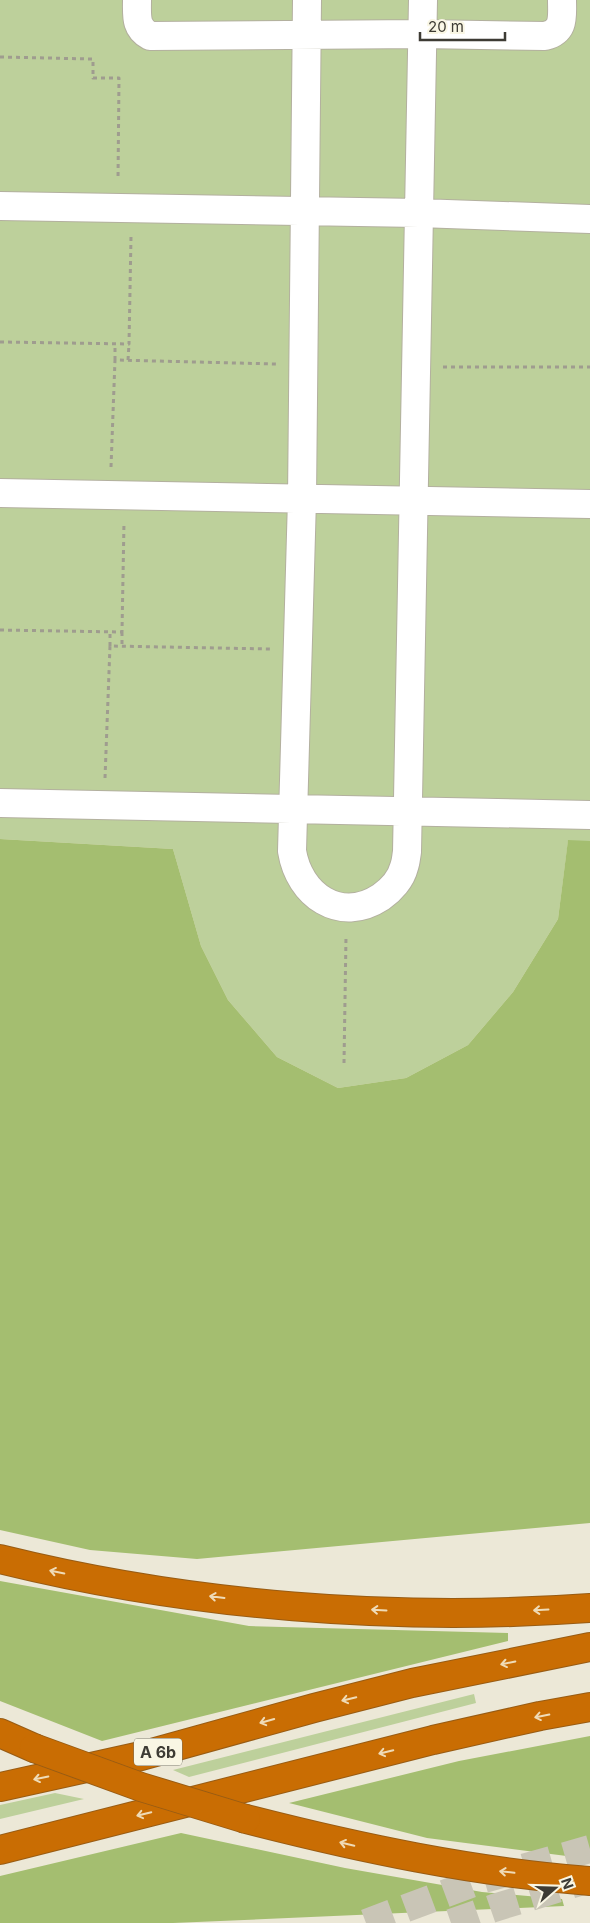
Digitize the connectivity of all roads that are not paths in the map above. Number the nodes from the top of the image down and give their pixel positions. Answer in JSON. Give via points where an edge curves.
{"nodes":[{"id":1,"x":137,"y":0,"type":"edge"},
{"id":2,"x":307,"y":0,"type":"edge"},
{"id":3,"x":423,"y":0,"type":"edge"},
{"id":4,"x":562,"y":0,"type":"edge"},
{"id":5,"x":422,"y":34,"type":"junction"},
{"id":6,"x":306,"y":36,"type":"junction"},
{"id":7,"x":0,"y":206,"type":"edge"},
{"id":8,"x":305,"y":212,"type":"junction"},
{"id":9,"x":419,"y":213,"type":"junction"},
{"id":10,"x":590,"y":218,"type":"edge"},
{"id":11,"x":0,"y":493,"type":"edge"},
{"id":12,"x":302,"y":498,"type":"junction"},
{"id":13,"x":412,"y":501,"type":"junction"},
{"id":14,"x":590,"y":504,"type":"edge"},
{"id":15,"x":0,"y":803,"type":"edge"},
{"id":16,"x":293,"y":809,"type":"junction"},
{"id":17,"x":408,"y":811,"type":"junction"},
{"id":18,"x":590,"y":815,"type":"edge"},
{"id":19,"x":0,"y":1559,"type":"edge"},
{"id":20,"x":590,"y":1608,"type":"edge"},
{"id":21,"x":590,"y":1647,"type":"edge"},
{"id":22,"x":590,"y":1707,"type":"edge"},
{"id":23,"x":0,"y":1733,"type":"edge"},
{"id":24,"x":0,"y":1787,"type":"edge"},
{"id":25,"x":0,"y":1850,"type":"edge"},
{"id":26,"x":590,"y":1881,"type":"edge"}],
"edges":[{"from":1,"to":6,"type":"lane","via":[[138,21],[143,32],[150,36]]},
{"from":2,"to":6,"type":"lane"},
{"from":3,"to":5,"type":"lane"},
{"from":4,"to":5,"type":"lane","via":[[562,20],[553,34]]},
{"from":5,"to":6,"type":"lane"},
{"from":5,"to":9,"type":"lane"},
{"from":6,"to":8,"type":"lane"},
{"from":7,"to":8,"type":"lane"},
{"from":8,"to":9,"type":"lane"},
{"from":8,"to":12,"type":"lane"},
{"from":9,"to":10,"type":"lane"},
{"from":9,"to":13,"type":"lane"},
{"from":11,"to":12,"type":"lane"},
{"from":12,"to":13,"type":"lane"},
{"from":12,"to":16,"type":"lane"},
{"from":13,"to":14,"type":"lane"},
{"from":13,"to":17,"type":"lane"},
{"from":15,"to":16,"type":"lane"},
{"from":16,"to":17,"type":"lane"},
{"from":16,"to":17,"type":"lane","via":[[292,851],[298,874],[318,898],[346,907],[376,900],[394,886],[404,867],[407,852]]},
{"from":17,"to":18,"type":"lane"},
{"from":20,"to":19,"type":"highway","one_way":true,"via":[[432,1613],[262,1603],[101,1580]]},
{"from":21,"to":24,"type":"highway","number":"A 6b","one_way":true,"via":[[412,1683],[141,1756]]},
{"from":22,"to":25,"type":"highway","one_way":true,"via":[[433,1740]]},
{"from":26,"to":23,"type":"highway","one_way":true,"bridge":true,"via":[[473,1868],[370,1849],[246,1818],[141,1787]]}]}
